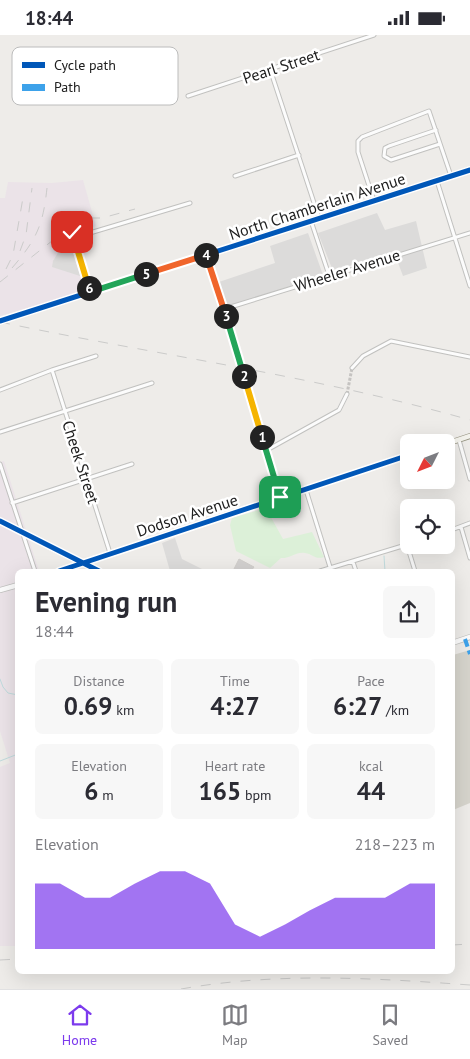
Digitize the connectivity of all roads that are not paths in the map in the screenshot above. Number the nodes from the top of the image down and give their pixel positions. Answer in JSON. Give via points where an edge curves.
{"nodes":[{"id":1,"x":372,"y":35,"type":"edge"},
{"id":2,"x":270,"y":69,"type":"junction"},
{"id":3,"x":188,"y":96,"type":"dead end"},
{"id":4,"x":436,"y":130,"type":"junction"},
{"id":5,"x":440,"y":144,"type":"junction"},
{"id":6,"x":299,"y":155,"type":"junction"},
{"id":7,"x":470,"y":170,"type":"edge"},
{"id":8,"x":235,"y":176,"type":"dead end"},
{"id":9,"x":451,"y":176,"type":"junction"},
{"id":10,"x":437,"y":181,"type":"junction"},
{"id":11,"x":374,"y":201,"type":"junction"},
{"id":12,"x":190,"y":203,"type":"dead end"},
{"id":13,"x":319,"y":219,"type":"junction"},
{"id":14,"x":311,"y":221,"type":"junction"},
{"id":15,"x":72,"y":232,"type":"dead end"},
{"id":16,"x":470,"y":233,"type":"edge"},
{"id":17,"x":73,"y":238,"type":"junction"},
{"id":18,"x":455,"y":238,"type":"junction"},
{"id":19,"x":206,"y":255,"type":"junction"},
{"id":20,"x":329,"y":275,"type":"junction"},
{"id":21,"x":470,"y":286,"type":"edge"},
{"id":22,"x":90,"y":292,"type":"junction"},
{"id":23,"x":224,"y":309,"type":"junction"},
{"id":24,"x":0,"y":321,"type":"edge"},
{"id":25,"x":96,"y":356,"type":"dead end"},
{"id":26,"x":470,"y":357,"type":"edge"},
{"id":27,"x":352,"y":368,"type":"tunnel mouth"},
{"id":28,"x":52,"y":370,"type":"junction"},
{"id":29,"x":152,"y":383,"type":"dead end"},
{"id":30,"x":0,"y":390,"type":"edge"},
{"id":31,"x":347,"y":394,"type":"tunnel mouth"},
{"id":32,"x":64,"y":411,"type":"junction"},
{"id":33,"x":0,"y":432,"type":"edge"},
{"id":34,"x":470,"y":436,"type":"edge"},
{"id":35,"x":459,"y":440,"type":"junction"},
{"id":36,"x":455,"y":441,"type":"edge"},
{"id":37,"x":266,"y":449,"type":"junction"},
{"id":38,"x":400,"y":458,"type":"edge"},
{"id":39,"x":0,"y":464,"type":"edge"},
{"id":40,"x":132,"y":464,"type":"dead end"},
{"id":41,"x":86,"y":479,"type":"junction"},
{"id":42,"x":470,"y":479,"type":"edge"},
{"id":43,"x":306,"y":490,"type":"junction"},
{"id":44,"x":280,"y":497,"type":"junction"},
{"id":45,"x":12,"y":503,"type":"junction"},
{"id":46,"x":0,"y":521,"type":"edge"},
{"id":47,"x":470,"y":523,"type":"edge"},
{"id":48,"x":461,"y":527,"type":"junction"},
{"id":49,"x":455,"y":529,"type":"edge"},
{"id":50,"x":22,"y":531,"type":"junction"},
{"id":51,"x":400,"y":547,"type":"edge"},
{"id":52,"x":110,"y":553,"type":"junction"},
{"id":53,"x":410,"y":554,"type":"edge"},
{"id":54,"x":470,"y":557,"type":"edge"},
{"id":55,"x":353,"y":562,"type":"junction"},
{"id":56,"x":82,"y":563,"type":"junction"},
{"id":57,"x":330,"y":567,"type":"junction"},
{"id":58,"x":33,"y":569,"type":"edge"},
{"id":59,"x":66,"y":569,"type":"edge"},
{"id":60,"x":95,"y":569,"type":"edge"},
{"id":61,"x":325,"y":569,"type":"edge"},
{"id":62,"x":355,"y":569,"type":"edge"},
{"id":63,"x":414,"y":569,"type":"edge"},
{"id":64,"x":15,"y":586,"type":"edge"},
{"id":65,"x":0,"y":590,"type":"edge"},
{"id":66,"x":470,"y":637,"type":"edge"},
{"id":67,"x":455,"y":642,"type":"edge"}],
"edges":[{"from":1,"to":2,"type":"street","name":"Pearl Street"},
{"from":2,"to":3,"type":"street","name":"Pearl Street"},
{"from":2,"to":6,"type":"street"},
{"from":4,"to":5,"type":"street"},
{"from":4,"to":5,"type":"street","via":[[389,146],[385,148],[384,156],[391,160]]},
{"from":4,"to":11,"type":"street","via":[[429,111],[358,141],[358,152]]},
{"from":5,"to":9,"type":"street"},
{"from":6,"to":8,"type":"street"},
{"from":6,"to":13,"type":"street"},
{"from":7,"to":9,"type":"street","name":"North Chamberlain Avenue"},
{"from":9,"to":10,"type":"street","name":"North Chamberlain Avenue"},
{"from":10,"to":11,"type":"street","name":"North Chamberlain Avenue"},
{"from":10,"to":18,"type":"street"},
{"from":11,"to":13,"type":"street","name":"North Chamberlain Avenue"},
{"from":12,"to":17,"type":"street"},
{"from":13,"to":14,"type":"street","name":"North Chamberlain Avenue"},
{"from":14,"to":19,"type":"street","name":"North Chamberlain Avenue"},
{"from":14,"to":20,"type":"street"},
{"from":15,"to":17,"type":"street"},
{"from":16,"to":18,"type":"street","name":"Wheeler Avenue"},
{"from":17,"to":22,"type":"street"},
{"from":18,"to":20,"type":"street","name":"Wheeler Avenue"},
{"from":18,"to":21,"type":"street"},
{"from":19,"to":22,"type":"street","name":"North Chamberlain Avenue"},
{"from":19,"to":23,"type":"street"},
{"from":20,"to":23,"type":"street","name":"Wheeler Avenue"},
{"from":22,"to":24,"type":"street","name":"North Chamberlain Avenue"},
{"from":23,"to":37,"type":"street"},
{"from":25,"to":28,"type":"street"},
{"from":26,"to":27,"type":"street","via":[[391,341],[362,356]]},
{"from":28,"to":30,"type":"street"},
{"from":28,"to":32,"type":"street","name":"Cheek Street"},
{"from":29,"to":32,"type":"street"},
{"from":31,"to":37,"type":"street","via":[[339,410]]},
{"from":32,"to":33,"type":"street"},
{"from":32,"to":41,"type":"street","name":"Cheek Street"},
{"from":34,"to":35,"type":"main road"},
{"from":35,"to":36,"type":"main road"},
{"from":35,"to":42,"type":"street"},
{"from":37,"to":44,"type":"street"},
{"from":38,"to":43,"type":"main road","name":"Dodson Avenue"},
{"from":39,"to":45,"type":"street"},
{"from":40,"to":41,"type":"street"},
{"from":41,"to":45,"type":"street"},
{"from":41,"to":52,"type":"street","name":"Cheek Street"},
{"from":43,"to":44,"type":"main road","name":"Dodson Avenue"},
{"from":43,"to":57,"type":"street"},
{"from":44,"to":52,"type":"main road","name":"Dodson Avenue"},
{"from":45,"to":50,"type":"street"},
{"from":46,"to":50,"type":"main road"},
{"from":47,"to":48,"type":"street"},
{"from":48,"to":49,"type":"street"},
{"from":48,"to":54,"type":"street"},
{"from":50,"to":56,"type":"main road"},
{"from":50,"to":58,"type":"street"},
{"from":51,"to":55,"type":"street"},
{"from":52,"to":56,"type":"main road","name":"Dodson Avenue"},
{"from":53,"to":63,"type":"street"},
{"from":55,"to":57,"type":"street"},
{"from":55,"to":62,"type":"street"},
{"from":56,"to":59,"type":"street","name":"Dodson Avenue"},
{"from":56,"to":60,"type":"street"},
{"from":57,"to":61,"type":"street"},
{"from":64,"to":65,"type":"street"},
{"from":66,"to":67,"type":"street"}]}
